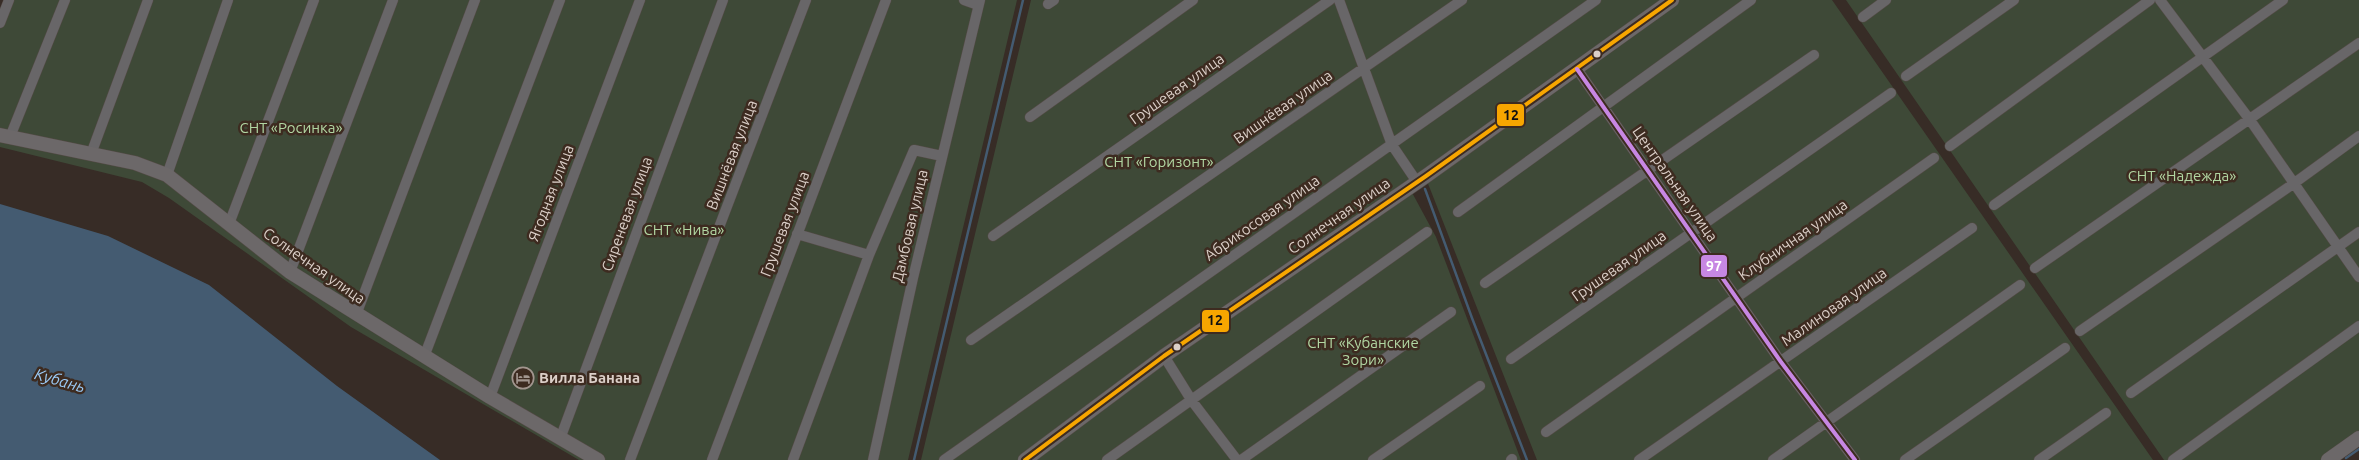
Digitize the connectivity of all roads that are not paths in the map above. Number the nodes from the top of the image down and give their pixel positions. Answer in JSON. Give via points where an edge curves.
{"nodes":[{"id":1,"x":9,"y":0,"type":"edge"},
{"id":2,"x":65,"y":0,"type":"edge"},
{"id":3,"x":148,"y":0,"type":"edge"},
{"id":4,"x":228,"y":0,"type":"edge"},
{"id":5,"x":314,"y":0,"type":"edge"},
{"id":6,"x":393,"y":0,"type":"edge"},
{"id":7,"x":475,"y":0,"type":"edge"},
{"id":8,"x":560,"y":0,"type":"edge"},
{"id":9,"x":640,"y":0,"type":"edge"},
{"id":10,"x":723,"y":0,"type":"edge"},
{"id":11,"x":806,"y":0,"type":"edge"},
{"id":12,"x":886,"y":0,"type":"edge"},
{"id":13,"x":964,"y":0,"type":"edge"},
{"id":14,"x":1193,"y":0,"type":"edge"},
{"id":15,"x":1330,"y":0,"type":"edge"},
{"id":16,"x":1338,"y":0,"type":"edge"},
{"id":17,"x":1462,"y":0,"type":"edge"},
{"id":18,"x":1596,"y":0,"type":"edge"},
{"id":19,"x":1672,"y":0,"type":"edge"},
{"id":20,"x":1751,"y":0,"type":"edge"},
{"id":21,"x":1886,"y":0,"type":"edge"},
{"id":22,"x":2014,"y":0,"type":"edge"},
{"id":23,"x":2150,"y":0,"type":"edge"},
{"id":24,"x":2160,"y":0,"type":"edge"},
{"id":25,"x":2283,"y":0,"type":"edge"},
{"id":26,"x":979,"y":3,"type":"edge"},
{"id":27,"x":1863,"y":16,"type":"dead end"},
{"id":28,"x":0,"y":23,"type":"edge"},
{"id":29,"x":2359,"y":43,"type":"edge"},
{"id":30,"x":1814,"y":55,"type":"dead end"},
{"id":31,"x":2202,"y":59,"type":"junction"},
{"id":32,"x":1365,"y":69,"type":"junction"},
{"id":33,"x":1577,"y":69,"type":"junction"},
{"id":34,"x":1906,"y":76,"type":"dead end"},
{"id":35,"x":1891,"y":93,"type":"dead end"},
{"id":36,"x":1603,"y":107,"type":"junction"},
{"id":37,"x":1030,"y":117,"type":"dead end"},
{"id":38,"x":2250,"y":120,"type":"junction"},
{"id":39,"x":5,"y":136,"type":"edge"},
{"id":40,"x":2359,"y":136,"type":"edge"},
{"id":41,"x":1392,"y":145,"type":"junction"},
{"id":42,"x":1950,"y":146,"type":"dead end"},
{"id":43,"x":91,"y":154,"type":"junction"},
{"id":44,"x":942,"y":156,"type":"junction"},
{"id":45,"x":1934,"y":158,"type":"dead end"},
{"id":46,"x":1648,"y":170,"type":"junction"},
{"id":47,"x":167,"y":175,"type":"junction"},
{"id":48,"x":1417,"y":182,"type":"junction"},
{"id":49,"x":2293,"y":184,"type":"junction"},
{"id":50,"x":1994,"y":205,"type":"dead end"},
{"id":51,"x":1458,"y":212,"type":"dead end"},
{"id":52,"x":229,"y":224,"type":"junction"},
{"id":53,"x":1972,"y":228,"type":"dead end"},
{"id":54,"x":1427,"y":232,"type":"dead end"},
{"id":55,"x":2359,"y":232,"type":"edge"},
{"id":56,"x":797,"y":234,"type":"junction"},
{"id":57,"x":1691,"y":234,"type":"junction"},
{"id":58,"x":993,"y":236,"type":"dead end"},
{"id":59,"x":2338,"y":248,"type":"junction"},
{"id":60,"x":869,"y":255,"type":"junction"},
{"id":61,"x":2035,"y":268,"type":"dead end"},
{"id":62,"x":290,"y":272,"type":"junction"},
{"id":63,"x":2359,"y":277,"type":"edge"},
{"id":64,"x":1486,"y":283,"type":"dead end"},
{"id":65,"x":2020,"y":285,"type":"dead end"},
{"id":66,"x":1736,"y":298,"type":"junction"},
{"id":67,"x":1451,"y":312,"type":"dead end"},
{"id":68,"x":356,"y":315,"type":"junction"},
{"id":69,"x":2359,"y":326,"type":"edge"},
{"id":70,"x":2080,"y":331,"type":"dead end"},
{"id":71,"x":972,"y":340,"type":"dead end"},
{"id":72,"x":2064,"y":348,"type":"dead end"},
{"id":73,"x":1164,"y":356,"type":"junction"},
{"id":74,"x":424,"y":357,"type":"junction"},
{"id":75,"x":1511,"y":359,"type":"dead end"},
{"id":76,"x":1781,"y":362,"type":"junction"},
{"id":77,"x":1480,"y":386,"type":"dead end"},
{"id":78,"x":2131,"y":393,"type":"dead end"},
{"id":79,"x":490,"y":397,"type":"junction"},
{"id":80,"x":1192,"y":401,"type":"junction"},
{"id":81,"x":2106,"y":413,"type":"dead end"},
{"id":82,"x":1827,"y":424,"type":"junction"},
{"id":83,"x":1546,"y":432,"type":"dead end"},
{"id":84,"x":2359,"y":438,"type":"edge"},
{"id":85,"x":560,"y":439,"type":"junction"},
{"id":86,"x":598,"y":460,"type":"edge"},
{"id":87,"x":630,"y":460,"type":"edge"},
{"id":88,"x":712,"y":460,"type":"edge"},
{"id":89,"x":793,"y":460,"type":"edge"},
{"id":90,"x":873,"y":460,"type":"edge"},
{"id":91,"x":944,"y":460,"type":"edge"},
{"id":92,"x":1025,"y":460,"type":"edge"},
{"id":93,"x":1107,"y":460,"type":"edge"},
{"id":94,"x":1237,"y":460,"type":"edge"},
{"id":95,"x":1241,"y":460,"type":"edge"},
{"id":96,"x":1374,"y":460,"type":"edge"},
{"id":97,"x":1639,"y":460,"type":"edge"},
{"id":98,"x":1774,"y":460,"type":"edge"},
{"id":99,"x":1855,"y":460,"type":"edge"},
{"id":100,"x":1905,"y":460,"type":"edge"},
{"id":101,"x":2039,"y":460,"type":"edge"},
{"id":102,"x":2173,"y":460,"type":"edge"},
{"id":103,"x":2328,"y":460,"type":"edge"}],
"edges":[{"from":1,"to":28,"type":"street"},
{"from":2,"to":39,"type":"street"},
{"from":3,"to":43,"type":"street"},
{"from":4,"to":47,"type":"street"},
{"from":5,"to":52,"type":"street"},
{"from":6,"to":62,"type":"street"},
{"from":7,"to":68,"type":"street"},
{"from":8,"to":74,"type":"street"},
{"from":9,"to":79,"type":"street","name":"Ягодная улица"},
{"from":10,"to":85,"type":"street","name":"Сиреневая улица"},
{"from":11,"to":87,"type":"street","name":"Вишнёвая улица"},
{"from":12,"to":56,"type":"street","name":"Грушевая улица"},
{"from":13,"to":26,"type":"street"},
{"from":14,"to":37,"type":"street"},
{"from":15,"to":58,"type":"street","name":"Грушевая улица"},
{"from":16,"to":32,"type":"street"},
{"from":17,"to":32,"type":"street","name":"Вишнёвая улица"},
{"from":18,"to":41,"type":"street","name":"Абрикосовая улица"},
{"from":19,"to":33,"type":"street","name":"Солнечная улица"},
{"from":20,"to":36,"type":"street"},
{"from":21,"to":27,"type":"street"},
{"from":22,"to":34,"type":"street"},
{"from":23,"to":42,"type":"street"},
{"from":24,"to":31,"type":"street"},
{"from":25,"to":31,"type":"street"},
{"from":26,"to":44,"type":"street","name":"Дамбовая улица"},
{"from":29,"to":38,"type":"street"},
{"from":30,"to":46,"type":"street"},
{"from":31,"to":38,"type":"street"},
{"from":31,"to":50,"type":"street"},
{"from":32,"to":41,"type":"street"},
{"from":32,"to":71,"type":"street","name":"Вишнёвая улица"},
{"from":33,"to":36,"type":"street","name":"Центральная улица"},
{"from":33,"to":48,"type":"street","name":"Солнечная улица"},
{"from":35,"to":57,"type":"street","name":"Грушевая улица"},
{"from":36,"to":46,"type":"street","name":"Центральная улица"},
{"from":36,"to":51,"type":"street"},
{"from":38,"to":49,"type":"street"},
{"from":38,"to":61,"type":"street"},
{"from":39,"to":43,"type":"street","name":"Солнечная улица"},
{"from":40,"to":49,"type":"street"},
{"from":41,"to":48,"type":"street"},
{"from":41,"to":91,"type":"street","name":"Абрикосовая улица"},
{"from":43,"to":47,"type":"street","name":"Солнечная улица","via":[[135,163]]},
{"from":44,"to":60,"type":"street","via":[[914,150]]},
{"from":44,"to":90,"type":"street","name":"Дамбовая улица"},
{"from":45,"to":66,"type":"street","name":"Клубничная улица"},
{"from":46,"to":57,"type":"street","name":"Центральная улица"},
{"from":46,"to":64,"type":"street"},
{"from":47,"to":52,"type":"street","name":"Солнечная улица"},
{"from":48,"to":73,"type":"street","name":"Солнечная улица"},
{"from":49,"to":59,"type":"street"},
{"from":49,"to":70,"type":"street"},
{"from":52,"to":62,"type":"street","name":"Солнечная улица"},
{"from":53,"to":76,"type":"street","name":"Малиновая улица"},
{"from":54,"to":80,"type":"street"},
{"from":55,"to":59,"type":"street"},
{"from":56,"to":60,"type":"street"},
{"from":56,"to":88,"type":"street","name":"Грушевая улица"},
{"from":57,"to":66,"type":"street","name":"Центральная улица"},
{"from":57,"to":75,"type":"street","name":"Грушевая улица"},
{"from":59,"to":63,"type":"street"},
{"from":59,"to":78,"type":"street"},
{"from":60,"to":89,"type":"street"},
{"from":62,"to":68,"type":"street","name":"Солнечная улица"},
{"from":65,"to":82,"type":"street"},
{"from":66,"to":76,"type":"street","name":"Центральная улица"},
{"from":66,"to":83,"type":"street","name":"Клубничная улица"},
{"from":67,"to":95,"type":"street"},
{"from":68,"to":74,"type":"street","name":"Солнечная улица"},
{"from":69,"to":102,"type":"street"},
{"from":72,"to":100,"type":"street"},
{"from":73,"to":80,"type":"street"},
{"from":73,"to":92,"type":"street","name":"Солнечная улица"},
{"from":74,"to":79,"type":"street","name":"Солнечная улица"},
{"from":76,"to":82,"type":"street","name":"Центральная улица"},
{"from":76,"to":97,"type":"street","name":"Малиновая улица"},
{"from":77,"to":96,"type":"street"},
{"from":79,"to":85,"type":"street","name":"Солнечная улица"},
{"from":80,"to":93,"type":"street"},
{"from":80,"to":94,"type":"street"},
{"from":81,"to":101,"type":"street"},
{"from":82,"to":98,"type":"street"},
{"from":82,"to":99,"type":"street","name":"Центральная улица"},
{"from":84,"to":103,"type":"street"},
{"from":85,"to":86,"type":"street","name":"Солнечная улица"}]}
